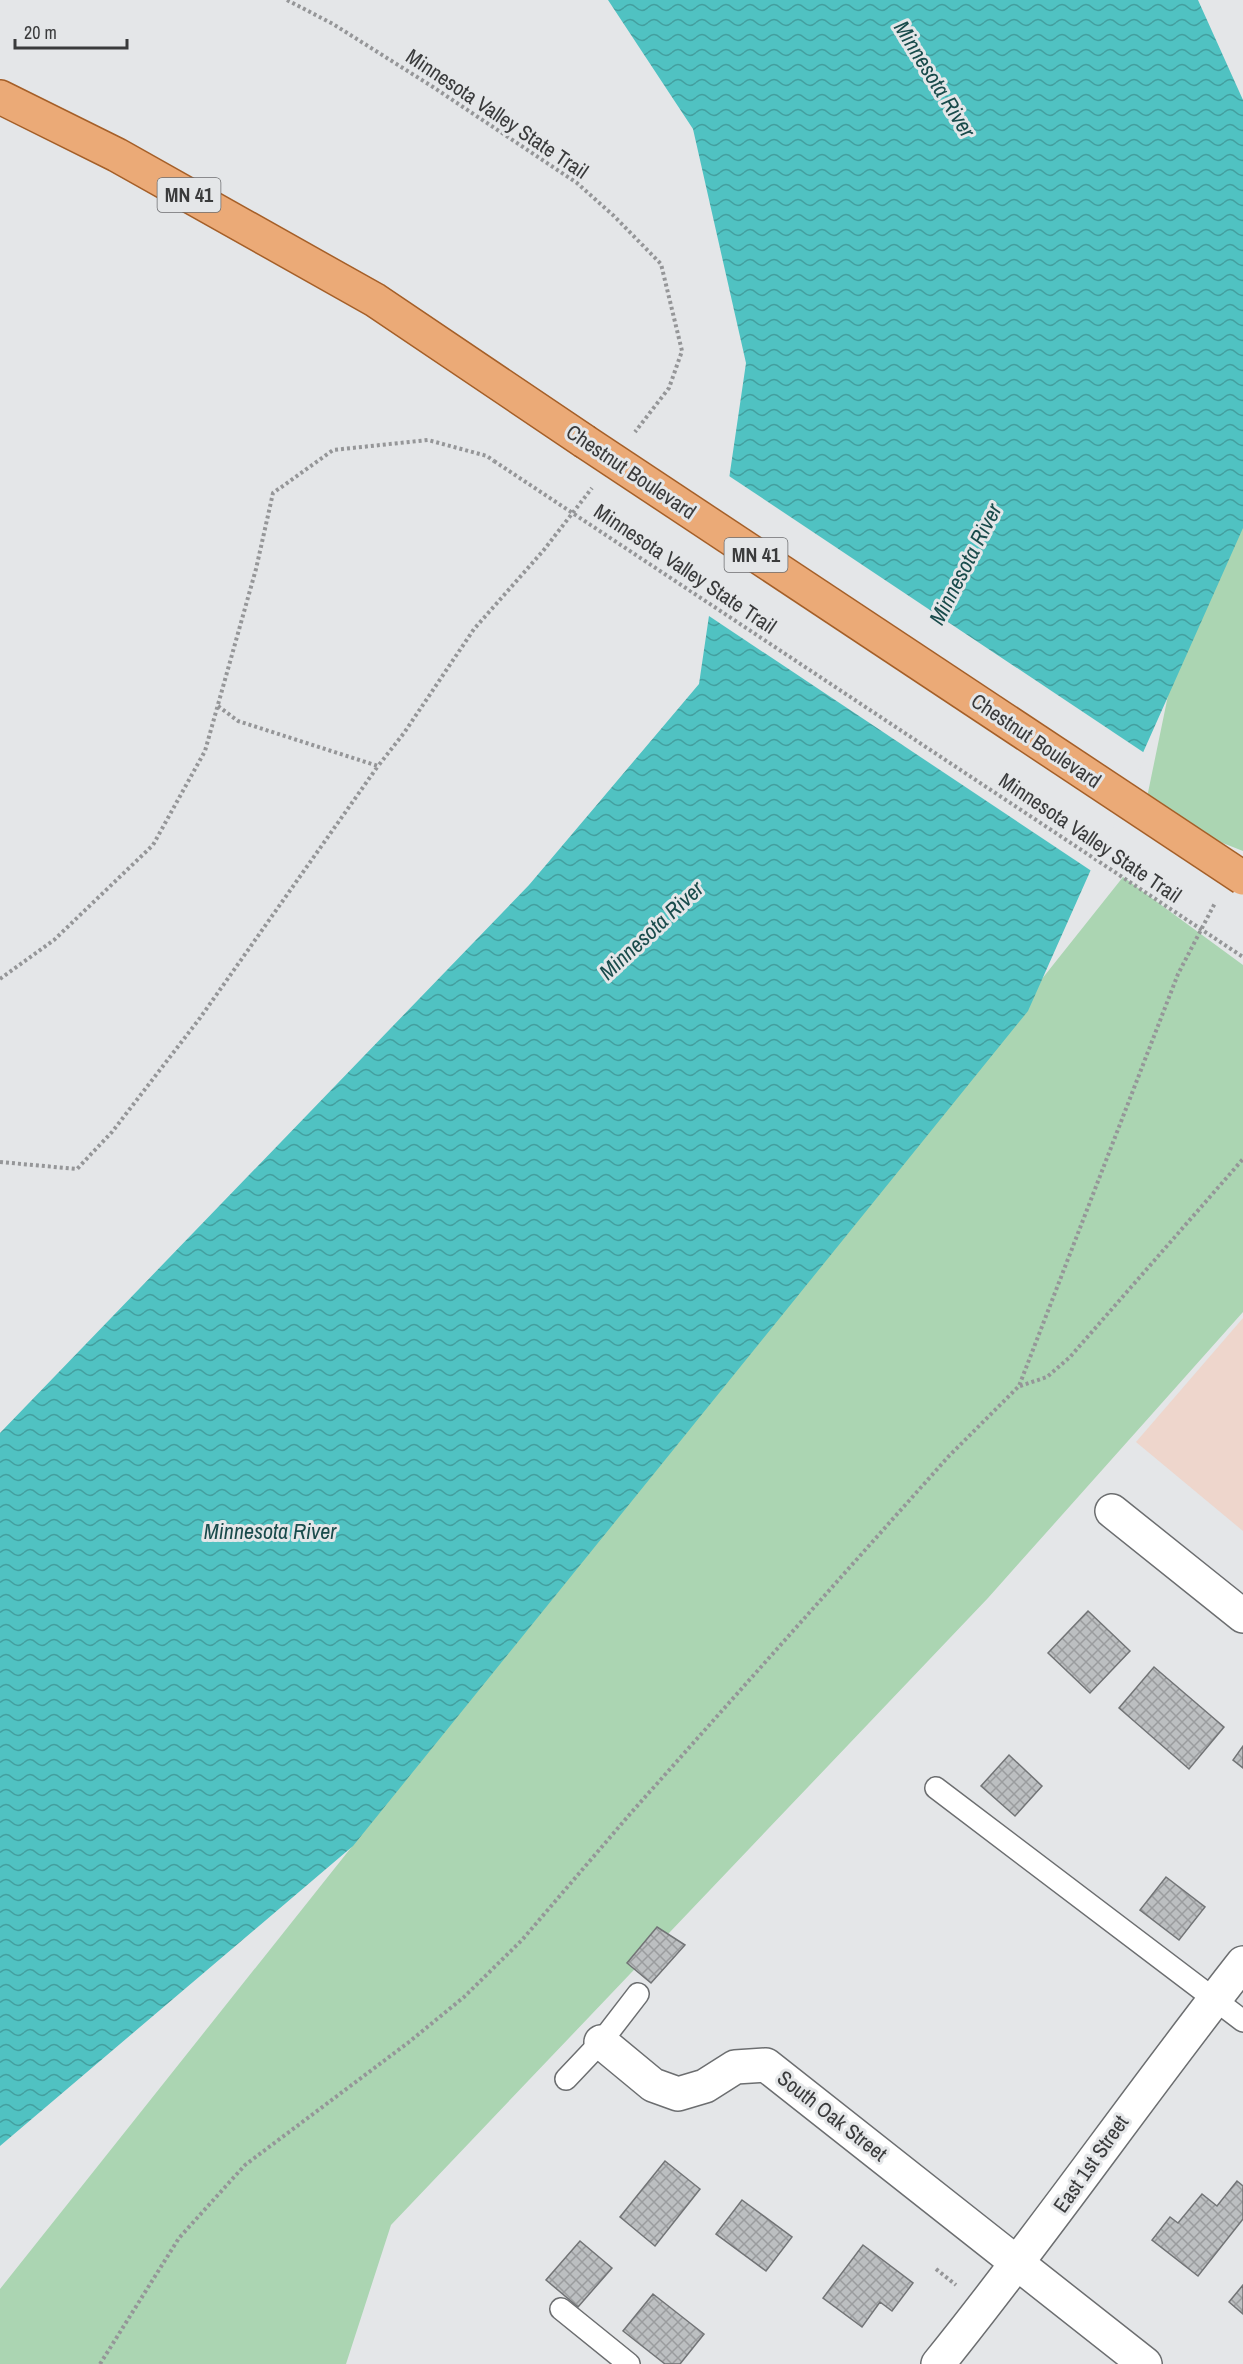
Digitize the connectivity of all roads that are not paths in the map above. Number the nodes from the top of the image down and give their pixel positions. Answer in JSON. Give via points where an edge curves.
{"nodes":[{"id":1,"x":0,"y":97,"type":"edge"},
{"id":2,"x":1243,"y":878,"type":"edge"},
{"id":3,"x":1112,"y":1511,"type":"dead end"},
{"id":4,"x":1243,"y":1616,"type":"edge"},
{"id":5,"x":936,"y":1788,"type":"dead end"},
{"id":6,"x":1243,"y":1963,"type":"edge"},
{"id":7,"x":638,"y":1994,"type":"dead end"},
{"id":8,"x":1216,"y":1998,"type":"junction"},
{"id":9,"x":1243,"y":2020,"type":"edge"},
{"id":10,"x":601,"y":2042,"type":"junction"},
{"id":11,"x":566,"y":2079,"type":"dead end"},
{"id":12,"x":1018,"y":2264,"type":"junction"},
{"id":13,"x":561,"y":2309,"type":"dead end"},
{"id":14,"x":629,"y":2364,"type":"edge"},
{"id":15,"x":938,"y":2364,"type":"edge"},
{"id":16,"x":1145,"y":2364,"type":"edge"}],
"edges":[{"from":1,"to":2,"type":"main road","name":"Chestnut Boulevard","number":"MN 41","bridge":true,"via":[[117,154],[375,300]]},
{"from":3,"to":4,"type":"street"},
{"from":5,"to":8,"type":"lane"},
{"from":6,"to":8,"type":"street","name":"East 1st Street"},
{"from":7,"to":10,"type":"lane"},
{"from":8,"to":9,"type":"lane"},
{"from":8,"to":12,"type":"street","name":"East 1st Street"},
{"from":10,"to":11,"type":"lane"},
{"from":10,"to":12,"type":"street","name":"South Oak Street","via":[[653,2085],[678,2094],[705,2086],[735,2067],[766,2065]]},
{"from":12,"to":15,"type":"street","name":"East 1st Street"},
{"from":12,"to":16,"type":"street","name":"South Oak Street"},
{"from":13,"to":14,"type":"lane"}]}
